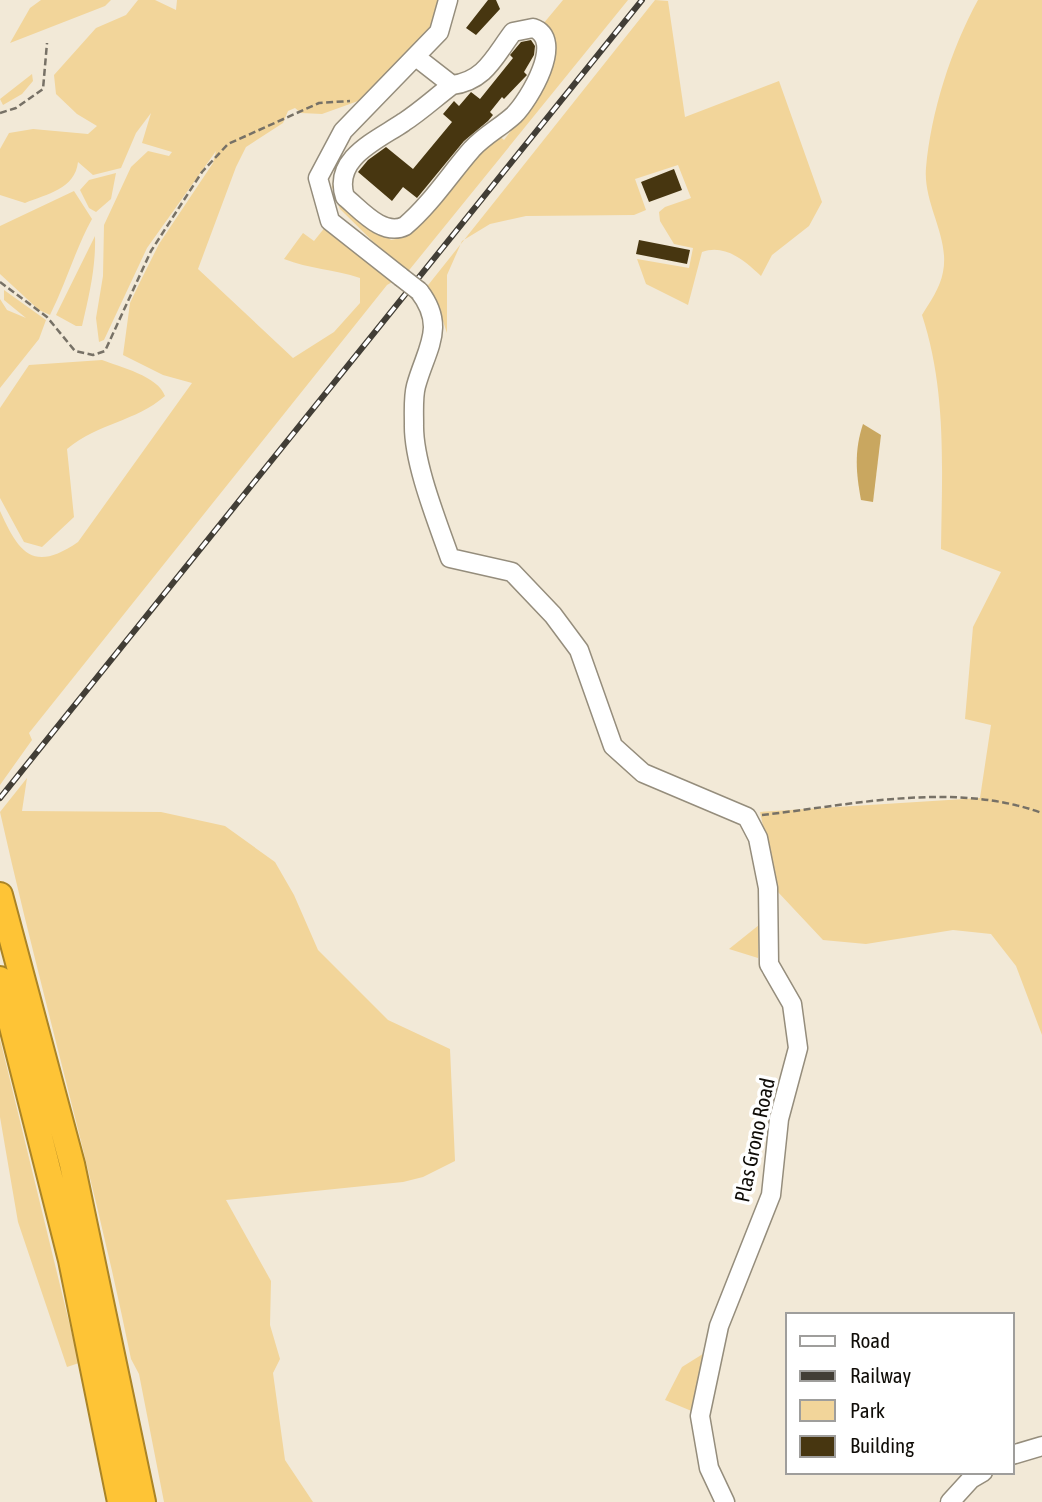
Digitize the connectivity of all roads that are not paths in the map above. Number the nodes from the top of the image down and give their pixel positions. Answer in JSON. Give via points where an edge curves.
{"nodes":[{"id":1,"x":448,"y":0,"type":"edge"},
{"id":2,"x":416,"y":57,"type":"junction"},
{"id":3,"x":452,"y":85,"type":"junction"},
{"id":4,"x":0,"y":895,"type":"edge"},
{"id":5,"x":0,"y":979,"type":"edge"},
{"id":6,"x":1042,"y":1446,"type":"edge"},
{"id":7,"x":1014,"y":1454,"type":"edge"},
{"id":8,"x":980,"y":1474,"type":"edge"},
{"id":9,"x":120,"y":1502,"type":"edge"},
{"id":10,"x":144,"y":1502,"type":"edge"},
{"id":11,"x":725,"y":1502,"type":"edge"},
{"id":12,"x":950,"y":1502,"type":"edge"}],
"edges":[{"from":1,"to":2,"type":"street","via":[[439,32]]},
{"from":2,"to":3,"type":"street"},
{"from":2,"to":11,"type":"street","name":"Plas Grono Road","bridge":true,"via":[[343,131],[318,178],[330,221],[419,291],[429,304],[431,346],[415,388],[413,428],[428,494],[450,558],[512,572],[579,650],[613,746],[643,773],[747,817],[758,838],[768,888],[769,964],[792,1004],[798,1048],[779,1119],[771,1195],[719,1326],[699,1416],[709,1468]]},
{"from":3,"to":3,"type":"street","via":[[369,144],[346,168],[345,197],[384,227],[398,230],[405,226],[482,138],[514,115],[545,59],[544,34],[533,28],[513,32],[481,75]]},
{"from":4,"to":10,"type":"highway","via":[[72,1164]]},
{"from":5,"to":9,"type":"highway","via":[[71,1260]]},
{"from":6,"to":7,"type":"street"},
{"from":8,"to":12,"type":"street"}]}
